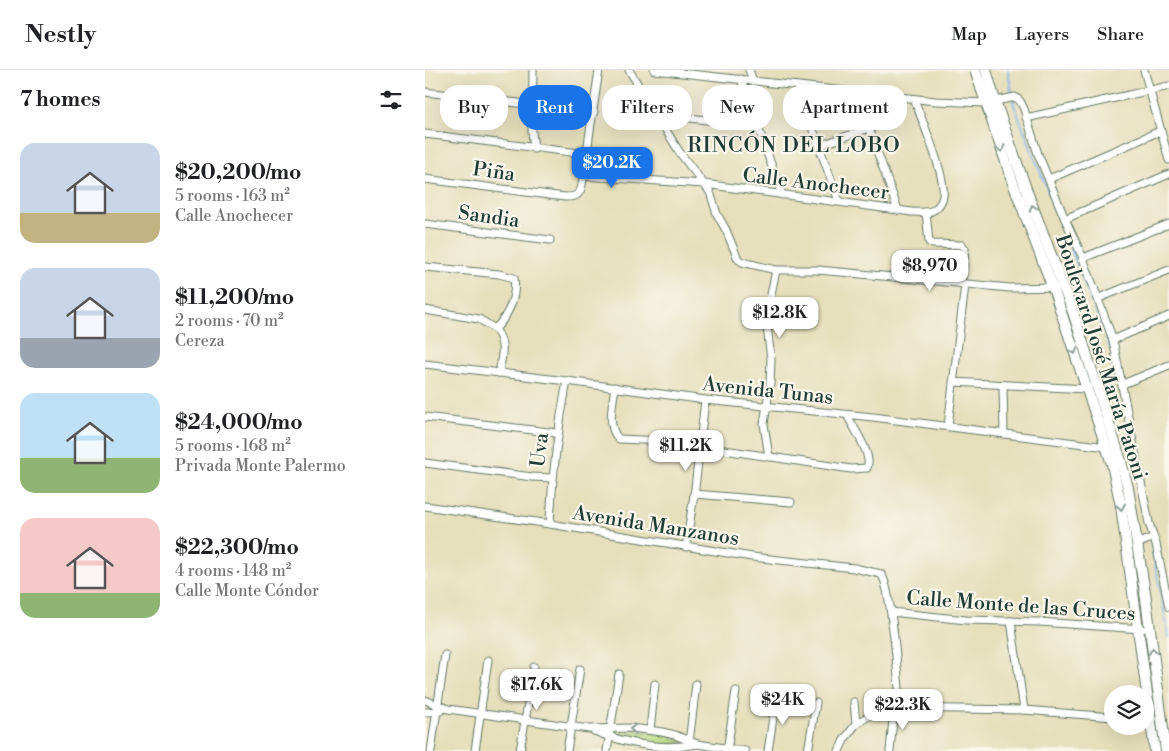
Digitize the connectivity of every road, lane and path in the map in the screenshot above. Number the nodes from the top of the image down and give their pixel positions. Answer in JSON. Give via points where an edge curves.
{"nodes":[{"id":1,"x":533,"y":70,"type":"edge"},
{"id":2,"x":599,"y":70,"type":"edge"},
{"id":3,"x":629,"y":70,"type":"edge"},
{"id":4,"x":654,"y":70,"type":"edge"},
{"id":5,"x":749,"y":70,"type":"edge"},
{"id":6,"x":975,"y":70,"type":"edge"},
{"id":7,"x":986,"y":70,"type":"edge"},
{"id":8,"x":1144,"y":70,"type":"edge"},
{"id":9,"x":741,"y":79,"type":"junction"},
{"id":10,"x":753,"y":81,"type":"junction"},
{"id":11,"x":533,"y":85,"type":"edge"},
{"id":12,"x":638,"y":85,"type":"edge"},
{"id":13,"x":743,"y":85,"type":"edge"},
{"id":14,"x":788,"y":85,"type":"edge"},
{"id":15,"x":1169,"y":86,"type":"edge"},
{"id":16,"x":1148,"y":90,"type":"junction"},
{"id":17,"x":425,"y":92,"type":"edge"},
{"id":18,"x":907,"y":98,"type":"edge"},
{"id":19,"x":915,"y":99,"type":"junction"},
{"id":20,"x":518,"y":102,"type":"edge"},
{"id":21,"x":990,"y":102,"type":"junction"},
{"id":22,"x":594,"y":112,"type":"joint"},
{"id":23,"x":1026,"y":118,"type":"junction"},
{"id":24,"x":532,"y":130,"type":"edge"},
{"id":25,"x":666,"y":130,"type":"edge"},
{"id":26,"x":758,"y":130,"type":"edge"},
{"id":27,"x":813,"y":130,"type":"edge"},
{"id":28,"x":863,"y":130,"type":"edge"},
{"id":29,"x":870,"y":130,"type":"edge"},
{"id":30,"x":1160,"y":130,"type":"junction"},
{"id":31,"x":425,"y":134,"type":"edge"},
{"id":32,"x":819,"y":146,"type":"junction"},
{"id":33,"x":534,"y":149,"type":"junction"},
{"id":34,"x":587,"y":154,"type":"junction"},
{"id":35,"x":1169,"y":160,"type":"edge"},
{"id":36,"x":1169,"y":174,"type":"edge"},
{"id":37,"x":584,"y":176,"type":"junction"},
{"id":38,"x":425,"y":179,"type":"edge"},
{"id":39,"x":1049,"y":179,"type":"junction"},
{"id":40,"x":704,"y":184,"type":"junction"},
{"id":41,"x":782,"y":195,"type":"junction"},
{"id":42,"x":839,"y":201,"type":"junction"},
{"id":43,"x":898,"y":210,"type":"junction"},
{"id":44,"x":926,"y":212,"type":"junction"},
{"id":45,"x":1065,"y":219,"type":"junction"},
{"id":46,"x":425,"y":224,"type":"edge"},
{"id":47,"x":1169,"y":224,"type":"edge"},
{"id":48,"x":549,"y":240,"type":"dead end"},
{"id":49,"x":1083,"y":258,"type":"junction"},
{"id":50,"x":425,"y":267,"type":"edge"},
{"id":51,"x":776,"y":270,"type":"junction"},
{"id":52,"x":1169,"y":270,"type":"edge"},
{"id":53,"x":963,"y":284,"type":"junction"},
{"id":54,"x":1058,"y":286,"type":"junction"},
{"id":55,"x":1099,"y":298,"type":"junction"},
{"id":56,"x":425,"y":310,"type":"edge"},
{"id":57,"x":1169,"y":316,"type":"edge"},
{"id":58,"x":1076,"y":323,"type":"junction"},
{"id":59,"x":1066,"y":326,"type":"junction"},
{"id":60,"x":495,"y":329,"type":"junction"},
{"id":61,"x":1113,"y":340,"type":"junction"},
{"id":62,"x":425,"y":364,"type":"edge"},
{"id":63,"x":1169,"y":365,"type":"edge"},
{"id":64,"x":499,"y":373,"type":"junction"},
{"id":65,"x":567,"y":381,"type":"junction"},
{"id":66,"x":953,"y":382,"type":"junction"},
{"id":67,"x":1123,"y":384,"type":"junction"},
{"id":68,"x":1003,"y":385,"type":"junction"},
{"id":69,"x":615,"y":387,"type":"junction"},
{"id":70,"x":1087,"y":389,"type":"junction"},
{"id":71,"x":705,"y":400,"type":"junction"},
{"id":72,"x":766,"y":407,"type":"junction"},
{"id":73,"x":1126,"y":410,"type":"junction"},
{"id":74,"x":847,"y":415,"type":"junction"},
{"id":75,"x":425,"y":416,"type":"edge"},
{"id":76,"x":1112,"y":416,"type":"junction"},
{"id":77,"x":949,"y":426,"type":"junction"},
{"id":78,"x":557,"y":433,"type":"junction"},
{"id":79,"x":1004,"y":434,"type":"junction"},
{"id":80,"x":700,"y":447,"type":"junction"},
{"id":81,"x":1107,"y":447,"type":"junction"},
{"id":82,"x":769,"y":457,"type":"junction"},
{"id":83,"x":425,"y":463,"type":"edge"},
{"id":84,"x":552,"y":478,"type":"junction"},
{"id":85,"x":694,"y":494,"type":"junction"},
{"id":86,"x":791,"y":502,"type":"dead end"},
{"id":87,"x":425,"y":506,"type":"edge"},
{"id":88,"x":550,"y":524,"type":"junction"},
{"id":89,"x":1153,"y":537,"type":"junction"},
{"id":90,"x":1141,"y":542,"type":"junction"},
{"id":91,"x":686,"y":547,"type":"junction"},
{"id":92,"x":1169,"y":607,"type":"edge"},
{"id":93,"x":891,"y":612,"type":"junction"},
{"id":94,"x":1011,"y":621,"type":"junction"},
{"id":95,"x":1137,"y":629,"type":"junction"},
{"id":96,"x":1150,"y":630,"type":"junction"},
{"id":97,"x":445,"y":655,"type":"dead end"},
{"id":98,"x":488,"y":660,"type":"dead end"},
{"id":99,"x":534,"y":667,"type":"dead end"},
{"id":100,"x":579,"y":669,"type":"dead end"},
{"id":101,"x":619,"y":674,"type":"dead end"},
{"id":102,"x":655,"y":684,"type":"dead end"},
{"id":103,"x":697,"y":684,"type":"dead end"},
{"id":104,"x":1144,"y":685,"type":"edge"},
{"id":105,"x":736,"y":691,"type":"dead end"},
{"id":106,"x":776,"y":698,"type":"dead end"},
{"id":107,"x":425,"y":700,"type":"edge"},
{"id":108,"x":855,"y":702,"type":"dead end"},
{"id":109,"x":816,"y":703,"type":"dead end"},
{"id":110,"x":438,"y":708,"type":"junction"},
{"id":111,"x":898,"y":708,"type":"junction"},
{"id":112,"x":1024,"y":710,"type":"junction"},
{"id":113,"x":425,"y":712,"type":"edge"},
{"id":114,"x":480,"y":714,"type":"junction"},
{"id":115,"x":1104,"y":716,"type":"edge"},
{"id":116,"x":524,"y":721,"type":"junction"},
{"id":117,"x":1154,"y":721,"type":"edge"},
{"id":118,"x":1162,"y":722,"type":"junction"},
{"id":119,"x":856,"y":724,"type":"junction"},
{"id":120,"x":571,"y":727,"type":"junction"},
{"id":121,"x":650,"y":730,"type":"junction"},
{"id":122,"x":609,"y":733,"type":"junction"},
{"id":123,"x":1151,"y":735,"type":"edge"},
{"id":124,"x":691,"y":746,"type":"edge"},
{"id":125,"x":647,"y":749,"type":"edge"},
{"id":126,"x":727,"y":750,"type":"edge"},
{"id":127,"x":431,"y":751,"type":"edge"},
{"id":128,"x":475,"y":751,"type":"edge"},
{"id":129,"x":520,"y":751,"type":"edge"},
{"id":130,"x":567,"y":751,"type":"edge"},
{"id":131,"x":607,"y":751,"type":"edge"},
{"id":132,"x":745,"y":751,"type":"edge"},
{"id":133,"x":768,"y":751,"type":"edge"},
{"id":134,"x":808,"y":751,"type":"edge"},
{"id":135,"x":839,"y":751,"type":"edge"},
{"id":136,"x":890,"y":751,"type":"edge"},
{"id":137,"x":1155,"y":751,"type":"edge"},
{"id":138,"x":1166,"y":751,"type":"edge"}],
"edges":[{"from":1,"to":11,"type":"street"},
{"from":2,"to":22,"type":"street"},
{"from":3,"to":12,"type":"street"},
{"from":4,"to":9,"type":"street"},
{"from":5,"to":10,"type":"street"},
{"from":6,"to":21,"type":"main road","name":"Boulevard José María Patoni"},
{"from":7,"to":21,"type":"main road","name":"Boulevard José María Patoni"},
{"from":8,"to":16,"type":"street"},
{"from":9,"to":10,"type":"street"},
{"from":9,"to":13,"type":"street"},
{"from":10,"to":14,"type":"street"},
{"from":15,"to":16,"type":"street"},
{"from":16,"to":23,"type":"street"},
{"from":16,"to":30,"type":"street"},
{"from":17,"to":20,"type":"street"},
{"from":18,"to":19,"type":"street"},
{"from":19,"to":21,"type":"street"},
{"from":19,"to":44,"type":"street","via":[[943,190],[938,206]]},
{"from":21,"to":23,"type":"street","via":[[1011,97],[1020,101]]},
{"from":21,"to":54,"type":"main road","name":"Boulevard José María Patoni","via":[[1030,200]]},
{"from":22,"to":34,"type":"street"},
{"from":23,"to":39,"type":"street"},
{"from":24,"to":33,"type":"street"},
{"from":25,"to":40,"type":"street"},
{"from":26,"to":41,"type":"street"},
{"from":27,"to":32,"type":"street"},
{"from":28,"to":32,"type":"street"},
{"from":29,"to":43,"type":"street"},
{"from":30,"to":35,"type":"street"},
{"from":30,"to":39,"type":"street"},
{"from":31,"to":33,"type":"street"},
{"from":32,"to":42,"type":"street"},
{"from":33,"to":34,"type":"street"},
{"from":34,"to":37,"type":"street"},
{"from":36,"to":45,"type":"street"},
{"from":37,"to":38,"type":"street","name":"Piña","via":[[580,193],[571,197]]},
{"from":37,"to":40,"type":"street","name":"Calle Anochecer"},
{"from":39,"to":45,"type":"street"},
{"from":40,"to":41,"type":"street","name":"Calle Anochecer"},
{"from":40,"to":51,"type":"street","via":[[738,259]]},
{"from":41,"to":42,"type":"street","name":"Calle Anochecer"},
{"from":42,"to":43,"type":"street","name":"Calle Anochecer"},
{"from":43,"to":44,"type":"street","name":"Calle Anochecer"},
{"from":44,"to":53,"type":"street","via":[[929,242],[962,245],[965,249]]},
{"from":45,"to":49,"type":"street"},
{"from":46,"to":48,"type":"street","name":"Sandia"},
{"from":47,"to":49,"type":"street"},
{"from":49,"to":55,"type":"street"},
{"from":50,"to":60,"type":"street","via":[[509,276],[514,280],[510,308]]},
{"from":51,"to":53,"type":"street","via":[[841,272]]},
{"from":51,"to":72,"type":"street","via":[[766,319],[771,359]]},
{"from":52,"to":55,"type":"street"},
{"from":53,"to":54,"type":"street","via":[[1010,288]]},
{"from":53,"to":66,"type":"street"},
{"from":54,"to":58,"type":"main road","name":"Boulevard José María Patoni"},
{"from":54,"to":59,"type":"main road","name":"Boulevard José María Patoni"},
{"from":55,"to":61,"type":"street"},
{"from":56,"to":60,"type":"street","via":[[479,320]]},
{"from":57,"to":61,"type":"street"},
{"from":58,"to":59,"type":"main road"},
{"from":58,"to":76,"type":"main road","name":"Boulevard José María Patoni"},
{"from":59,"to":70,"type":"main road","name":"Boulevard José María Patoni","one_way":true},
{"from":60,"to":64,"type":"street","via":[[503,346]]},
{"from":61,"to":67,"type":"street"},
{"from":62,"to":64,"type":"street","name":"Avenida Tunas"},
{"from":63,"to":67,"type":"street"},
{"from":64,"to":65,"type":"street","name":"Avenida Tunas"},
{"from":65,"to":69,"type":"street","name":"Avenida Tunas"},
{"from":65,"to":78,"type":"street","name":"Uva"},
{"from":66,"to":68,"type":"street"},
{"from":66,"to":77,"type":"street"},
{"from":67,"to":73,"type":"street"},
{"from":68,"to":70,"type":"street"},
{"from":68,"to":79,"type":"street"},
{"from":69,"to":71,"type":"street","name":"Avenida Tunas"},
{"from":69,"to":80,"type":"street","via":[[612,425],[619,439],[657,440]]},
{"from":70,"to":81,"type":"main road","name":"Boulevard José María Patoni"},
{"from":71,"to":72,"type":"street","name":"Avenida Tunas"},
{"from":71,"to":80,"type":"street"},
{"from":72,"to":74,"type":"street","name":"Avenida Tunas"},
{"from":72,"to":82,"type":"street","via":[[764,424]]},
{"from":73,"to":76,"type":"street"},
{"from":73,"to":89,"type":"street"},
{"from":74,"to":77,"type":"street","name":"Avenida Tunas"},
{"from":74,"to":82,"type":"street","via":[[866,451],[867,468],[851,469]]},
{"from":75,"to":78,"type":"street"},
{"from":76,"to":90,"type":"main road","name":"Boulevard José María Patoni"},
{"from":77,"to":79,"type":"street","name":"Avenida Tunas"},
{"from":78,"to":84,"type":"street","name":"Uva"},
{"from":79,"to":81,"type":"street","name":"Avenida Tunas"},
{"from":80,"to":82,"type":"street"},
{"from":80,"to":85,"type":"street"},
{"from":81,"to":95,"type":"main road","name":"Boulevard José María Patoni","one_way":true,"via":[[1121,506]]},
{"from":83,"to":84,"type":"street"},
{"from":84,"to":88,"type":"street","name":"Uva"},
{"from":85,"to":86,"type":"street"},
{"from":85,"to":91,"type":"street"},
{"from":87,"to":88,"type":"street","name":"Avenida Manzanos"},
{"from":88,"to":91,"type":"street","name":"Avenida Manzanos"},
{"from":89,"to":90,"type":"street"},
{"from":89,"to":92,"type":"street"},
{"from":90,"to":96,"type":"main road","name":"Boulevard José María Patoni"},
{"from":91,"to":93,"type":"street","name":"Avenida Manzanos","via":[[881,574],[886,582]]},
{"from":93,"to":94,"type":"street","name":"Calle Monte de las Cruces"},
{"from":93,"to":111,"type":"street"},
{"from":94,"to":95,"type":"street","name":"Calle Monte de las Cruces"},
{"from":94,"to":112,"type":"street"},
{"from":95,"to":96,"type":"street","name":"Calle Monte de las Cruces"},
{"from":95,"to":104,"type":"main road","name":"Boulevard José María Patoni"},
{"from":118,"to":96,"type":"main road","name":"Boulevard José María Patoni","one_way":true},
{"from":97,"to":110,"type":"street"},
{"from":98,"to":114,"type":"street"},
{"from":99,"to":116,"type":"street"},
{"from":100,"to":120,"type":"street"},
{"from":101,"to":122,"type":"street"},
{"from":102,"to":121,"type":"street"},
{"from":103,"to":124,"type":"street"},
{"from":105,"to":126,"type":"street"},
{"from":106,"to":133,"type":"street"},
{"from":107,"to":110,"type":"street"},
{"from":108,"to":119,"type":"street"},
{"from":109,"to":134,"type":"street"},
{"from":110,"to":113,"type":"street"},
{"from":110,"to":114,"type":"street"},
{"from":110,"to":127,"type":"street"},
{"from":111,"to":112,"type":"street"},
{"from":111,"to":119,"type":"street","via":[[870,715]]},
{"from":111,"to":136,"type":"street"},
{"from":112,"to":115,"type":"street"},
{"from":114,"to":116,"type":"street"},
{"from":114,"to":128,"type":"street"},
{"from":116,"to":120,"type":"street"},
{"from":116,"to":129,"type":"street"},
{"from":117,"to":118,"type":"street"},
{"from":118,"to":138,"type":"main road","name":"Boulevard José María Patoni"},
{"from":119,"to":135,"type":"street"},
{"from":120,"to":122,"type":"street"},
{"from":120,"to":130,"type":"street"},
{"from":121,"to":122,"type":"street","one_way":true,"via":[[631,728]]},
{"from":121,"to":124,"type":"street","via":[[675,735]]},
{"from":122,"to":125,"type":"street"},
{"from":122,"to":131,"type":"street"},
{"from":123,"to":137,"type":"main road","name":"Boulevard José María Patoni"},
{"from":124,"to":125,"type":"street"},
{"from":124,"to":126,"type":"street"},
{"from":126,"to":132,"type":"street"}]}
